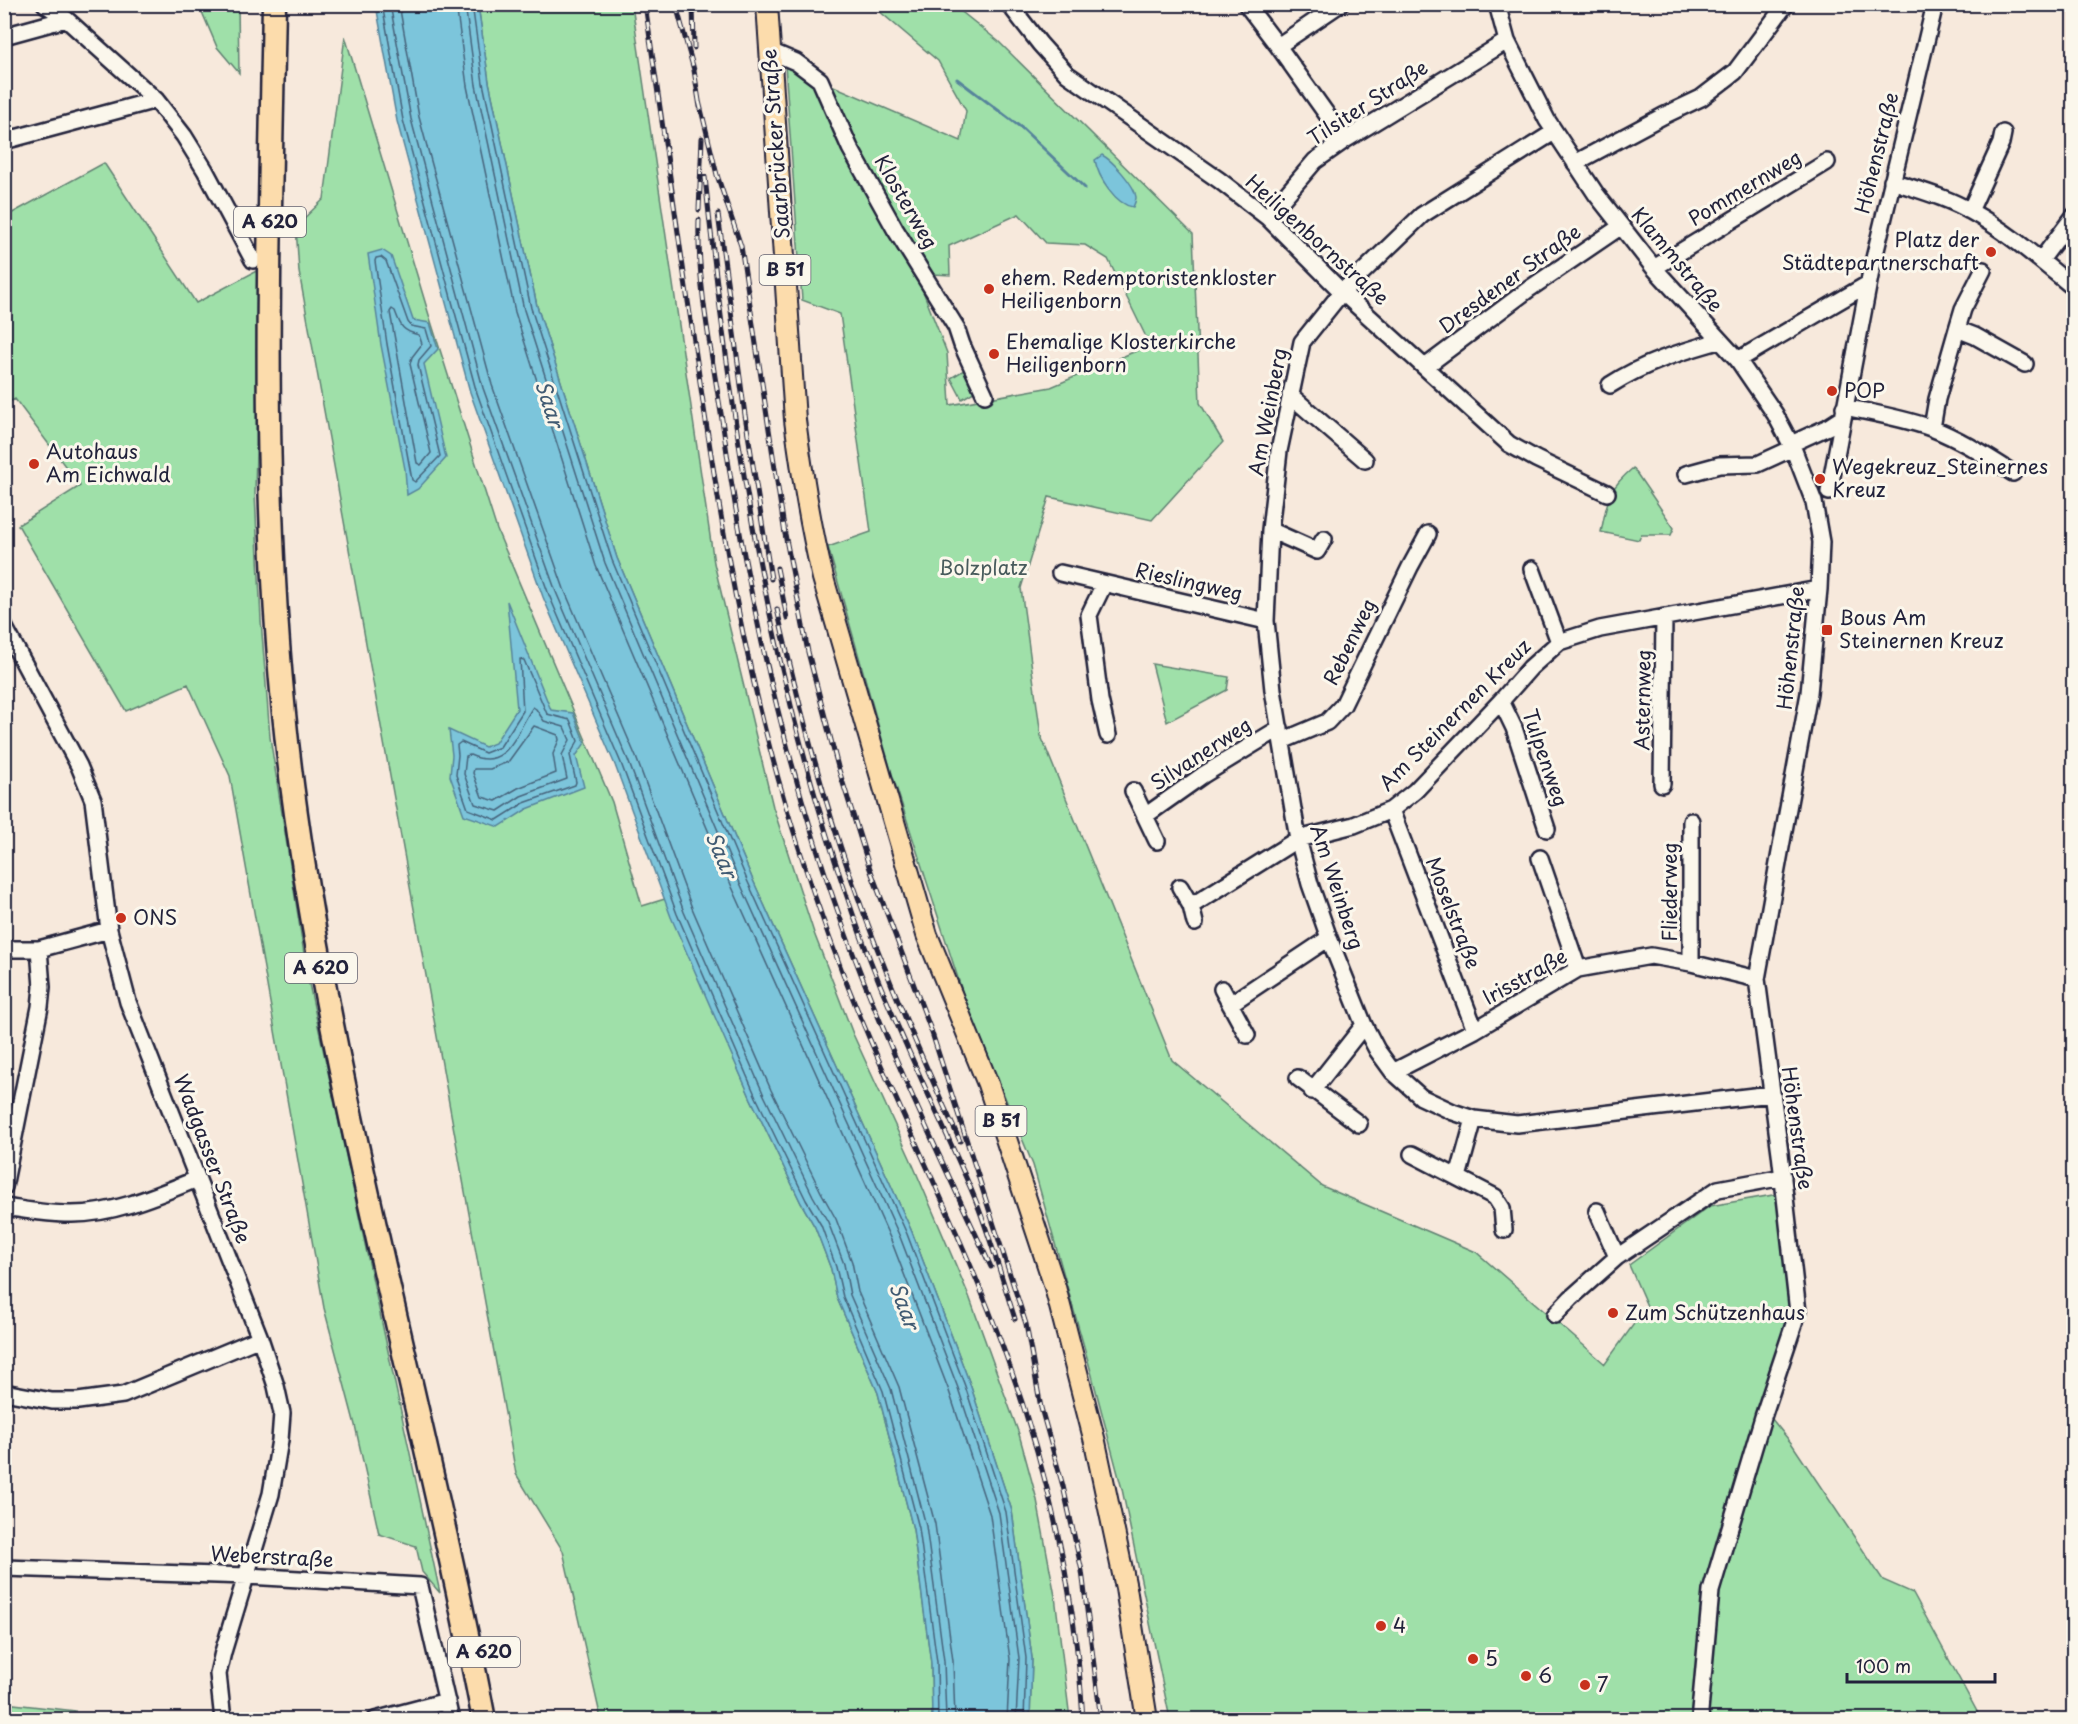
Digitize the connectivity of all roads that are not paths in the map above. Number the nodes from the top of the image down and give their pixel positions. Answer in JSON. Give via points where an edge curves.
{"nodes":[{"id":1,"x":45,"y":4,"type":"edge"},
{"id":2,"x":274,"y":4,"type":"edge"},
{"id":3,"x":287,"y":4,"type":"edge"},
{"id":4,"x":767,"y":4,"type":"edge"},
{"id":5,"x":1009,"y":4,"type":"edge"},
{"id":6,"x":1246,"y":4,"type":"edge"},
{"id":7,"x":1340,"y":4,"type":"edge"},
{"id":8,"x":1497,"y":4,"type":"edge"},
{"id":9,"x":1786,"y":4,"type":"edge"},
{"id":10,"x":1935,"y":4,"type":"edge"},
{"id":11,"x":66,"y":19,"type":"junction"},
{"id":12,"x":4,"y":36,"type":"edge"},
{"id":13,"x":1507,"y":41,"type":"junction"},
{"id":14,"x":1278,"y":46,"type":"junction"},
{"id":15,"x":770,"y":51,"type":"junction"},
{"id":16,"x":156,"y":100,"type":"junction"},
{"id":17,"x":279,"y":106,"type":"junction"},
{"id":18,"x":1554,"y":132,"type":"junction"},
{"id":19,"x":2002,"y":133,"type":"dead end"},
{"id":20,"x":1345,"y":140,"type":"junction"},
{"id":21,"x":4,"y":141,"type":"edge"},
{"id":22,"x":1827,"y":162,"type":"dead end"},
{"id":23,"x":1575,"y":163,"type":"junction"},
{"id":24,"x":1892,"y":181,"type":"junction"},
{"id":25,"x":1970,"y":211,"type":"junction"},
{"id":26,"x":2073,"y":216,"type":"edge"},
{"id":27,"x":1267,"y":217,"type":"junction"},
{"id":28,"x":1620,"y":227,"type":"junction"},
{"id":29,"x":252,"y":260,"type":"dead end"},
{"id":30,"x":2041,"y":260,"type":"junction"},
{"id":31,"x":1654,"y":268,"type":"junction"},
{"id":32,"x":1983,"y":270,"type":"dead end"},
{"id":33,"x":1868,"y":284,"type":"junction"},
{"id":34,"x":2073,"y":288,"type":"edge"},
{"id":35,"x":1342,"y":292,"type":"junction"},
{"id":36,"x":1957,"y":329,"type":"junction"},
{"id":37,"x":274,"y":338,"type":"junction"},
{"id":38,"x":1719,"y":341,"type":"junction"},
{"id":39,"x":1738,"y":360,"type":"junction"},
{"id":40,"x":2025,"y":364,"type":"dead end"},
{"id":41,"x":1425,"y":367,"type":"junction"},
{"id":42,"x":1610,"y":385,"type":"dead end"},
{"id":43,"x":985,"y":395,"type":"dead end"},
{"id":44,"x":1290,"y":395,"type":"junction"},
{"id":45,"x":1843,"y":413,"type":"junction"},
{"id":46,"x":1932,"y":428,"type":"junction"},
{"id":47,"x":1792,"y":446,"type":"junction"},
{"id":48,"x":1365,"y":460,"type":"dead end"},
{"id":49,"x":2013,"y":472,"type":"dead end"},
{"id":50,"x":1686,"y":474,"type":"dead end"},
{"id":51,"x":1829,"y":492,"type":"dead end"},
{"id":52,"x":1607,"y":493,"type":"dead end"},
{"id":53,"x":1270,"y":530,"type":"junction"},
{"id":54,"x":1428,"y":534,"type":"dead end"},
{"id":55,"x":1324,"y":539,"type":"dead end"},
{"id":56,"x":1821,"y":542,"type":"joint"},
{"id":57,"x":1532,"y":569,"type":"dead end"},
{"id":58,"x":1060,"y":573,"type":"dead end"},
{"id":59,"x":1104,"y":584,"type":"junction"},
{"id":60,"x":1819,"y":590,"type":"junction"},
{"id":61,"x":1665,"y":617,"type":"junction"},
{"id":62,"x":1266,"y":621,"type":"junction"},
{"id":63,"x":6,"y":633,"type":"edge"},
{"id":64,"x":1559,"y":642,"type":"junction"},
{"id":65,"x":1502,"y":702,"type":"junction"},
{"id":66,"x":1281,"y":734,"type":"junction"},
{"id":67,"x":1108,"y":735,"type":"dead end"},
{"id":68,"x":1662,"y":784,"type":"dead end"},
{"id":69,"x":1133,"y":791,"type":"dead end"},
{"id":70,"x":1391,"y":810,"type":"junction"},
{"id":71,"x":1145,"y":816,"type":"junction"},
{"id":72,"x":1691,"y":821,"type":"dead end"},
{"id":73,"x":1547,"y":830,"type":"dead end"},
{"id":74,"x":1298,"y":839,"type":"junction"},
{"id":75,"x":1157,"y":841,"type":"dead end"},
{"id":76,"x":1540,"y":858,"type":"dead end"},
{"id":77,"x":1180,"y":887,"type":"dead end"},
{"id":78,"x":1191,"y":906,"type":"junction"},
{"id":79,"x":1195,"y":923,"type":"dead end"},
{"id":80,"x":109,"y":930,"type":"junction"},
{"id":81,"x":1329,"y":938,"type":"junction"},
{"id":82,"x":4,"y":949,"type":"edge"},
{"id":83,"x":39,"y":949,"type":"junction"},
{"id":84,"x":1691,"y":963,"type":"junction"},
{"id":85,"x":1578,"y":969,"type":"junction"},
{"id":86,"x":1757,"y":979,"type":"junction"},
{"id":87,"x":1222,"y":989,"type":"dead end"},
{"id":88,"x":1230,"y":1004,"type":"junction"},
{"id":89,"x":1364,"y":1025,"type":"junction"},
{"id":90,"x":1475,"y":1030,"type":"junction"},
{"id":91,"x":1247,"y":1035,"type":"dead end"},
{"id":92,"x":1393,"y":1072,"type":"junction"},
{"id":93,"x":1298,"y":1078,"type":"dead end"},
{"id":94,"x":1312,"y":1091,"type":"junction"},
{"id":95,"x":1771,"y":1094,"type":"junction"},
{"id":96,"x":1474,"y":1119,"type":"junction"},
{"id":97,"x":1359,"y":1124,"type":"dead end"},
{"id":98,"x":1412,"y":1154,"type":"dead end"},
{"id":99,"x":1458,"y":1177,"type":"junction"},
{"id":100,"x":1783,"y":1177,"type":"junction"},
{"id":101,"x":197,"y":1179,"type":"junction"},
{"id":102,"x":4,"y":1187,"type":"edge"},
{"id":103,"x":4,"y":1207,"type":"edge"},
{"id":104,"x":1597,"y":1211,"type":"dead end"},
{"id":105,"x":1504,"y":1230,"type":"dead end"},
{"id":106,"x":1617,"y":1257,"type":"junction"},
{"id":107,"x":1555,"y":1315,"type":"dead end"},
{"id":108,"x":260,"y":1338,"type":"junction"},
{"id":109,"x":4,"y":1392,"type":"edge"},
{"id":110,"x":4,"y":1568,"type":"edge"},
{"id":111,"x":247,"y":1576,"type":"junction"},
{"id":112,"x":447,"y":1701,"type":"junction"},
{"id":113,"x":1701,"y":1715,"type":"edge"},
{"id":114,"x":223,"y":1719,"type":"edge"},
{"id":115,"x":375,"y":1719,"type":"edge"},
{"id":116,"x":451,"y":1719,"type":"edge"},
{"id":117,"x":484,"y":1719,"type":"edge"},
{"id":118,"x":496,"y":1719,"type":"edge"},
{"id":119,"x":1147,"y":1719,"type":"edge"}],
"edges":[{"from":1,"to":11,"type":"street"},
{"from":2,"to":17,"type":"highway","number":"A 620"},
{"from":3,"to":17,"type":"highway","number":"A 620"},
{"from":4,"to":15,"type":"main road","name":"Saarbrücker Straße","number":"B 51"},
{"from":5,"to":27,"type":"street","name":"Heiligenbornstraße","via":[[1067,74]]},
{"from":6,"to":14,"type":"street"},
{"from":7,"to":14,"type":"street"},
{"from":8,"to":13,"type":"street","name":"Klammstraße"},
{"from":9,"to":23,"type":"street","via":[[1735,72],[1701,98]]},
{"from":10,"to":24,"type":"street","name":"Höhenstraße"},
{"from":11,"to":12,"type":"street"},
{"from":11,"to":16,"type":"street"},
{"from":13,"to":18,"type":"street","name":"Klammstraße"},
{"from":13,"to":20,"type":"street","name":"Tilsiter Straße"},
{"from":14,"to":20,"type":"street"},
{"from":15,"to":43,"type":"street","name":"Klosterweg","via":[[820,80],[850,148],[956,327]]},
{"from":15,"to":119,"type":"main road","name":"Saarbrücker Straße","number":"B 51","via":[[795,420],[812,534],[927,935],[988,1084],[1055,1287],[1095,1442],[1126,1588]]},
{"from":16,"to":21,"type":"street"},
{"from":16,"to":29,"type":"street","via":[[184,136]]},
{"from":17,"to":37,"type":"highway","number":"A 620"},
{"from":18,"to":23,"type":"street","name":"Klammstraße"},
{"from":18,"to":35,"type":"street","name":"Am Weinberg","via":[[1422,215]]},
{"from":19,"to":25,"type":"street"},
{"from":20,"to":27,"type":"street","name":"Tilsiter Straße","via":[[1315,161]]},
{"from":22,"to":31,"type":"street","name":"Pommernweg"},
{"from":23,"to":28,"type":"street","name":"Klammstraße"},
{"from":24,"to":25,"type":"street"},
{"from":24,"to":33,"type":"street","name":"Höhenstraße"},
{"from":25,"to":30,"type":"street"},
{"from":26,"to":30,"type":"street"},
{"from":27,"to":35,"type":"street","name":"Heiligenbornstraße"},
{"from":28,"to":31,"type":"street","name":"Klammstraße"},
{"from":28,"to":41,"type":"street","name":"Dresdener Straße"},
{"from":30,"to":34,"type":"street"},
{"from":31,"to":38,"type":"street","name":"Klammstraße"},
{"from":32,"to":36,"type":"street"},
{"from":33,"to":39,"type":"street"},
{"from":33,"to":45,"type":"street","name":"Höhenstraße"},
{"from":35,"to":41,"type":"street","name":"Heiligenbornstraße"},
{"from":35,"to":44,"type":"street","name":"Am Weinberg","via":[[1302,342]]},
{"from":36,"to":40,"type":"street"},
{"from":36,"to":46,"type":"street"},
{"from":37,"to":117,"type":"highway","number":"A 620","via":[[273,582],[285,728],[303,865],[329,1017]]},
{"from":37,"to":118,"type":"highway","number":"A 620","via":[[285,582],[314,853],[363,1119],[458,1529]]},
{"from":38,"to":39,"type":"street","name":"Klammstraße"},
{"from":38,"to":42,"type":"street","via":[[1664,357],[1632,370]]},
{"from":39,"to":47,"type":"street","name":"Klammstraße"},
{"from":41,"to":52,"type":"street","name":"Heiligenbornstraße","via":[[1509,444]]},
{"from":44,"to":48,"type":"street"},
{"from":44,"to":53,"type":"street","name":"Am Weinberg"},
{"from":45,"to":46,"type":"street","via":[[1899,418]]},
{"from":45,"to":47,"type":"street","via":[[1828,427]]},
{"from":45,"to":51,"type":"street","name":"Höhenstraße"},
{"from":46,"to":49,"type":"street","via":[[1968,444]]},
{"from":47,"to":50,"type":"street","via":[[1758,464],[1719,465]]},
{"from":47,"to":56,"type":"street","name":"Klammstraße","via":[[1814,502]]},
{"from":53,"to":55,"type":"street","via":[[1317,551]]},
{"from":53,"to":62,"type":"street","name":"Am Weinberg"},
{"from":54,"to":66,"type":"street","name":"Rebenweg","via":[[1343,705],[1327,722]]},
{"from":56,"to":60,"type":"street","name":"Höhenstraße"},
{"from":57,"to":64,"type":"street"},
{"from":58,"to":59,"type":"street","name":"Rieslingweg"},
{"from":59,"to":62,"type":"street","name":"Rieslingweg"},
{"from":59,"to":67,"type":"street","via":[[1089,615]]},
{"from":60,"to":61,"type":"street","name":"Am Steinernen Kreuz"},
{"from":60,"to":86,"type":"street","name":"Höhenstraße","via":[[1809,693]]},
{"from":61,"to":64,"type":"street","name":"Am Steinernen Kreuz","via":[[1600,629]]},
{"from":61,"to":68,"type":"street","name":"Asternweg"},
{"from":62,"to":66,"type":"street","name":"Am Weinberg"},
{"from":63,"to":80,"type":"street","name":"Wadgasser Straße","via":[[79,766],[93,800]]},
{"from":64,"to":65,"type":"street","name":"Am Steinernen Kreuz","via":[[1530,668]]},
{"from":65,"to":70,"type":"street","name":"Am Steinernen Kreuz","via":[[1415,791]]},
{"from":65,"to":73,"type":"street","name":"Tulpenweg"},
{"from":66,"to":71,"type":"street","name":"Silvanerweg","via":[[1203,775]]},
{"from":66,"to":74,"type":"street","name":"Am Weinberg"},
{"from":69,"to":71,"type":"street","name":"Silvanerweg"},
{"from":70,"to":74,"type":"street","name":"Am Steinernen Kreuz","via":[[1354,825]]},
{"from":70,"to":90,"type":"street","name":"Moselstraße"},
{"from":71,"to":75,"type":"street","name":"Silvanerweg"},
{"from":72,"to":84,"type":"street","name":"Fliederweg"},
{"from":74,"to":78,"type":"street","name":"Am Steinernen Kreuz"},
{"from":74,"to":81,"type":"street","name":"Am Weinberg"},
{"from":76,"to":85,"type":"street"},
{"from":77,"to":78,"type":"street"},
{"from":78,"to":79,"type":"street"},
{"from":80,"to":83,"type":"street"},
{"from":80,"to":101,"type":"street","name":"Wadgasser Straße","via":[[128,1002]]},
{"from":81,"to":88,"type":"street"},
{"from":81,"to":89,"type":"street","name":"Am Weinberg"},
{"from":82,"to":83,"type":"street"},
{"from":83,"to":102,"type":"street","via":[[40,1007]]},
{"from":84,"to":85,"type":"street","name":"Irisstraße","via":[[1651,956]]},
{"from":84,"to":86,"type":"street","name":"Irisstraße"},
{"from":85,"to":90,"type":"street","name":"Irisstraße"},
{"from":86,"to":95,"type":"street","name":"Höhenstraße"},
{"from":87,"to":88,"type":"street"},
{"from":88,"to":91,"type":"street"},
{"from":89,"to":92,"type":"street","name":"Am Weinberg"},
{"from":89,"to":94,"type":"street"},
{"from":90,"to":92,"type":"street","name":"Irisstraße"},
{"from":92,"to":96,"type":"street","name":"Am Weinberg","via":[[1421,1097]]},
{"from":93,"to":94,"type":"street"},
{"from":94,"to":97,"type":"street"},
{"from":95,"to":96,"type":"street","name":"Am Weinberg","via":[[1516,1124]]},
{"from":95,"to":100,"type":"street","name":"Höhenstraße"},
{"from":96,"to":99,"type":"street"},
{"from":98,"to":99,"type":"street"},
{"from":99,"to":105,"type":"street","via":[[1495,1197],[1502,1208]]},
{"from":100,"to":106,"type":"street","via":[[1718,1189]]},
{"from":100,"to":113,"type":"street","name":"Höhenstraße","via":[[1798,1312],[1762,1417],[1711,1591]]},
{"from":101,"to":103,"type":"street","via":[[117,1207],[89,1212],[70,1214]]},
{"from":101,"to":108,"type":"street","name":"Wadgasser Straße"},
{"from":104,"to":106,"type":"street"},
{"from":106,"to":107,"type":"street"},
{"from":108,"to":109,"type":"street","via":[[123,1395],[52,1401]]},
{"from":108,"to":111,"type":"street","name":"Wadgasser Straße","via":[[282,1413],[271,1494]]},
{"from":110,"to":111,"type":"street","name":"Weberstraße"},
{"from":111,"to":112,"type":"street","name":"Weberstraße","via":[[420,1586]]},
{"from":111,"to":114,"type":"street","name":"Wadgasser Straße","via":[[218,1674]]},
{"from":112,"to":115,"type":"street"},
{"from":112,"to":116,"type":"street"}]}
